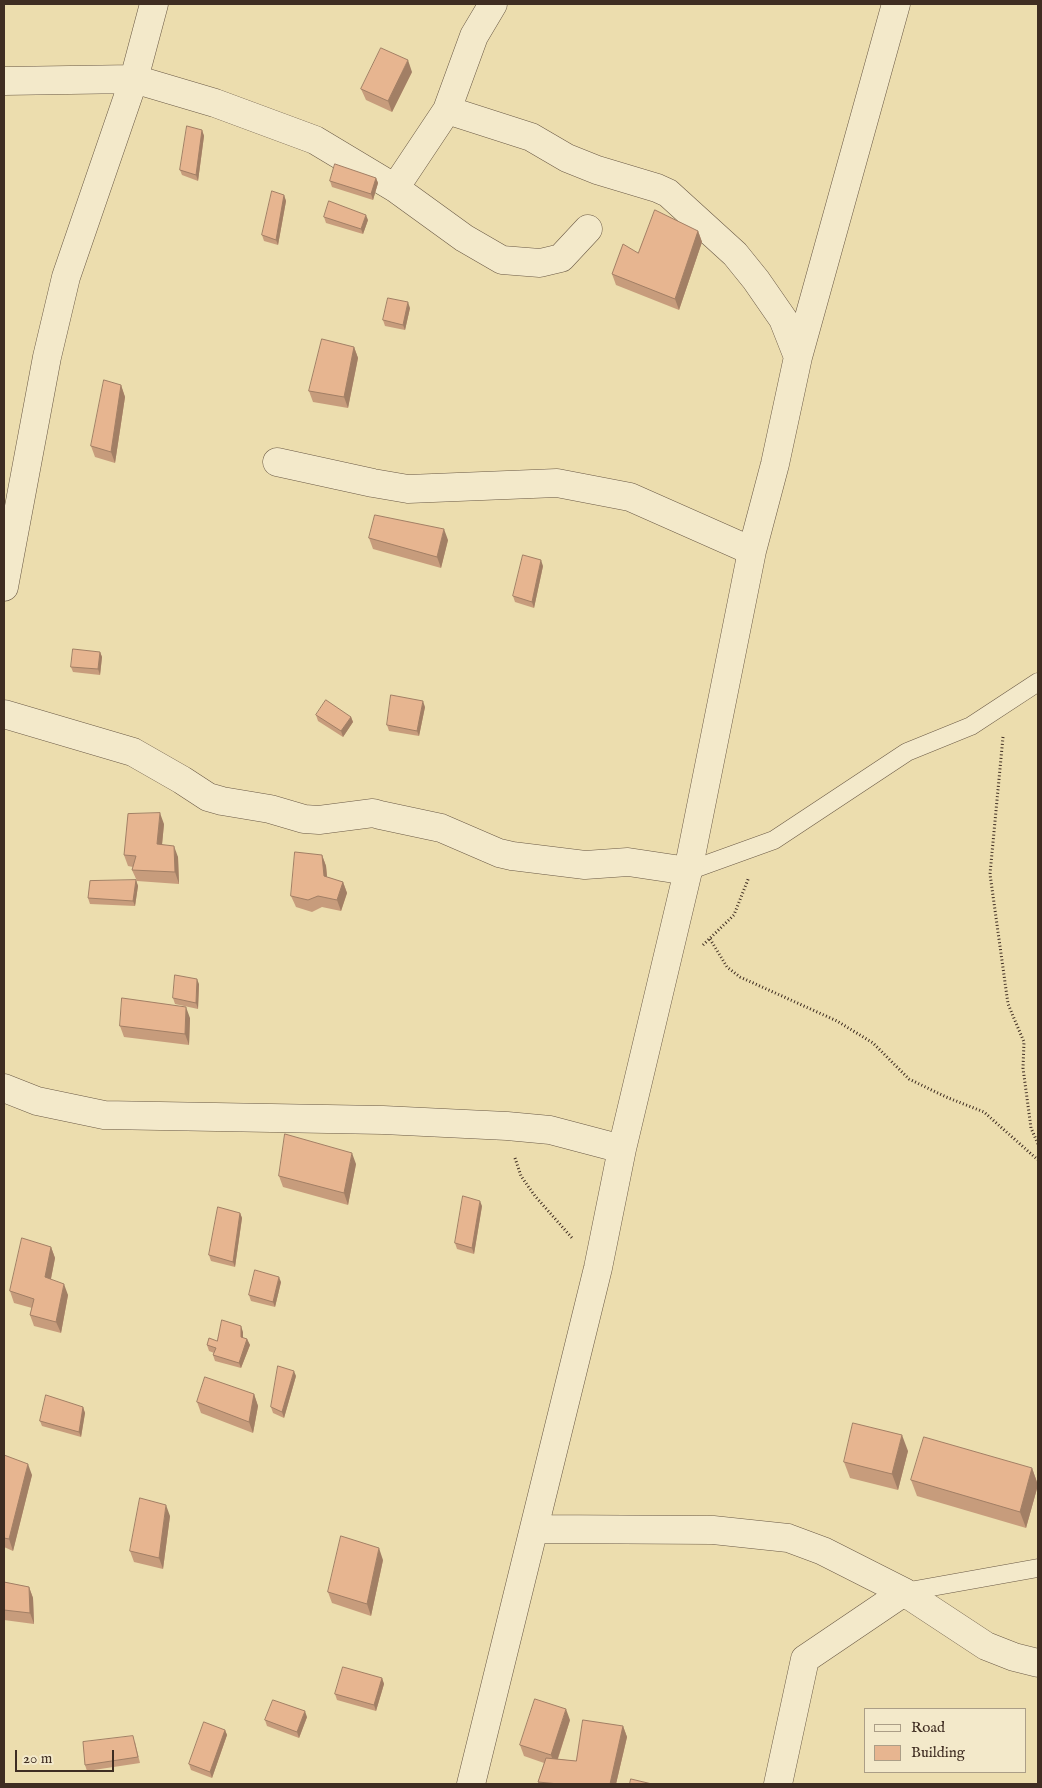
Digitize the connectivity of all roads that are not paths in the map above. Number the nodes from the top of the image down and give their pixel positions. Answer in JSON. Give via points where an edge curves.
{"nodes":[{"id":1,"x":154,"y":4,"type":"edge"},
{"id":2,"x":493,"y":4,"type":"edge"},
{"id":3,"x":896,"y":4,"type":"edge"},
{"id":4,"x":134,"y":79,"type":"junction"},
{"id":5,"x":4,"y":81,"type":"edge"},
{"id":6,"x":447,"y":110,"type":"junction"},
{"id":7,"x":396,"y":188,"type":"junction"},
{"id":8,"x":588,"y":229,"type":"dead end"},
{"id":9,"x":798,"y":357,"type":"junction"},
{"id":10,"x":277,"y":462,"type":"dead end"},
{"id":11,"x":752,"y":551,"type":"junction"},
{"id":12,"x":4,"y":587,"type":"edge"},
{"id":13,"x":1038,"y":682,"type":"edge"},
{"id":14,"x":4,"y":714,"type":"edge"},
{"id":15,"x":688,"y":871,"type":"junction"},
{"id":16,"x":4,"y":1088,"type":"edge"},
{"id":17,"x":622,"y":1150,"type":"junction"},
{"id":18,"x":534,"y":1529,"type":"junction"},
{"id":19,"x":1038,"y":1568,"type":"edge"},
{"id":20,"x":904,"y":1592,"type":"junction"},
{"id":21,"x":1038,"y":1664,"type":"edge"},
{"id":22,"x":471,"y":1784,"type":"edge"},
{"id":23,"x":778,"y":1784,"type":"edge"}],
"edges":[{"from":1,"to":4,"type":"street"},
{"from":2,"to":6,"type":"street","via":[[474,36]]},
{"from":3,"to":9,"type":"street"},
{"from":4,"to":5,"type":"street"},
{"from":4,"to":7,"type":"street","via":[[214,102],[315,140]]},
{"from":4,"to":12,"type":"street","via":[[66,277],[46,357]]},
{"from":6,"to":7,"type":"street"},
{"from":6,"to":9,"type":"street","via":[[531,137],[567,158],[668,193],[735,254],[756,280],[783,319]]},
{"from":7,"to":8,"type":"street","via":[[464,238],[502,260],[540,263],[562,258]]},
{"from":9,"to":11,"type":"street"},
{"from":10,"to":11,"type":"street","via":[[408,489],[557,483],[630,496]]},
{"from":11,"to":15,"type":"street"},
{"from":13,"to":15,"type":"lane","via":[[971,726],[906,752],[774,840]]},
{"from":14,"to":15,"type":"street","via":[[133,752],[208,797],[222,801],[304,819],[373,813],[441,828],[512,856],[585,865],[628,862]]},
{"from":15,"to":17,"type":"street"},
{"from":16,"to":17,"type":"street","via":[[36,1102],[104,1115],[383,1120],[507,1126],[550,1130]]},
{"from":17,"to":18,"type":"street","via":[[598,1268]]},
{"from":18,"to":20,"type":"street","via":[[713,1530],[788,1538],[823,1551]]},
{"from":18,"to":22,"type":"street"},
{"from":19,"to":20,"type":"lane"},
{"from":20,"to":21,"type":"street","via":[[986,1646]]},
{"from":20,"to":23,"type":"street","via":[[805,1659]]}]}
